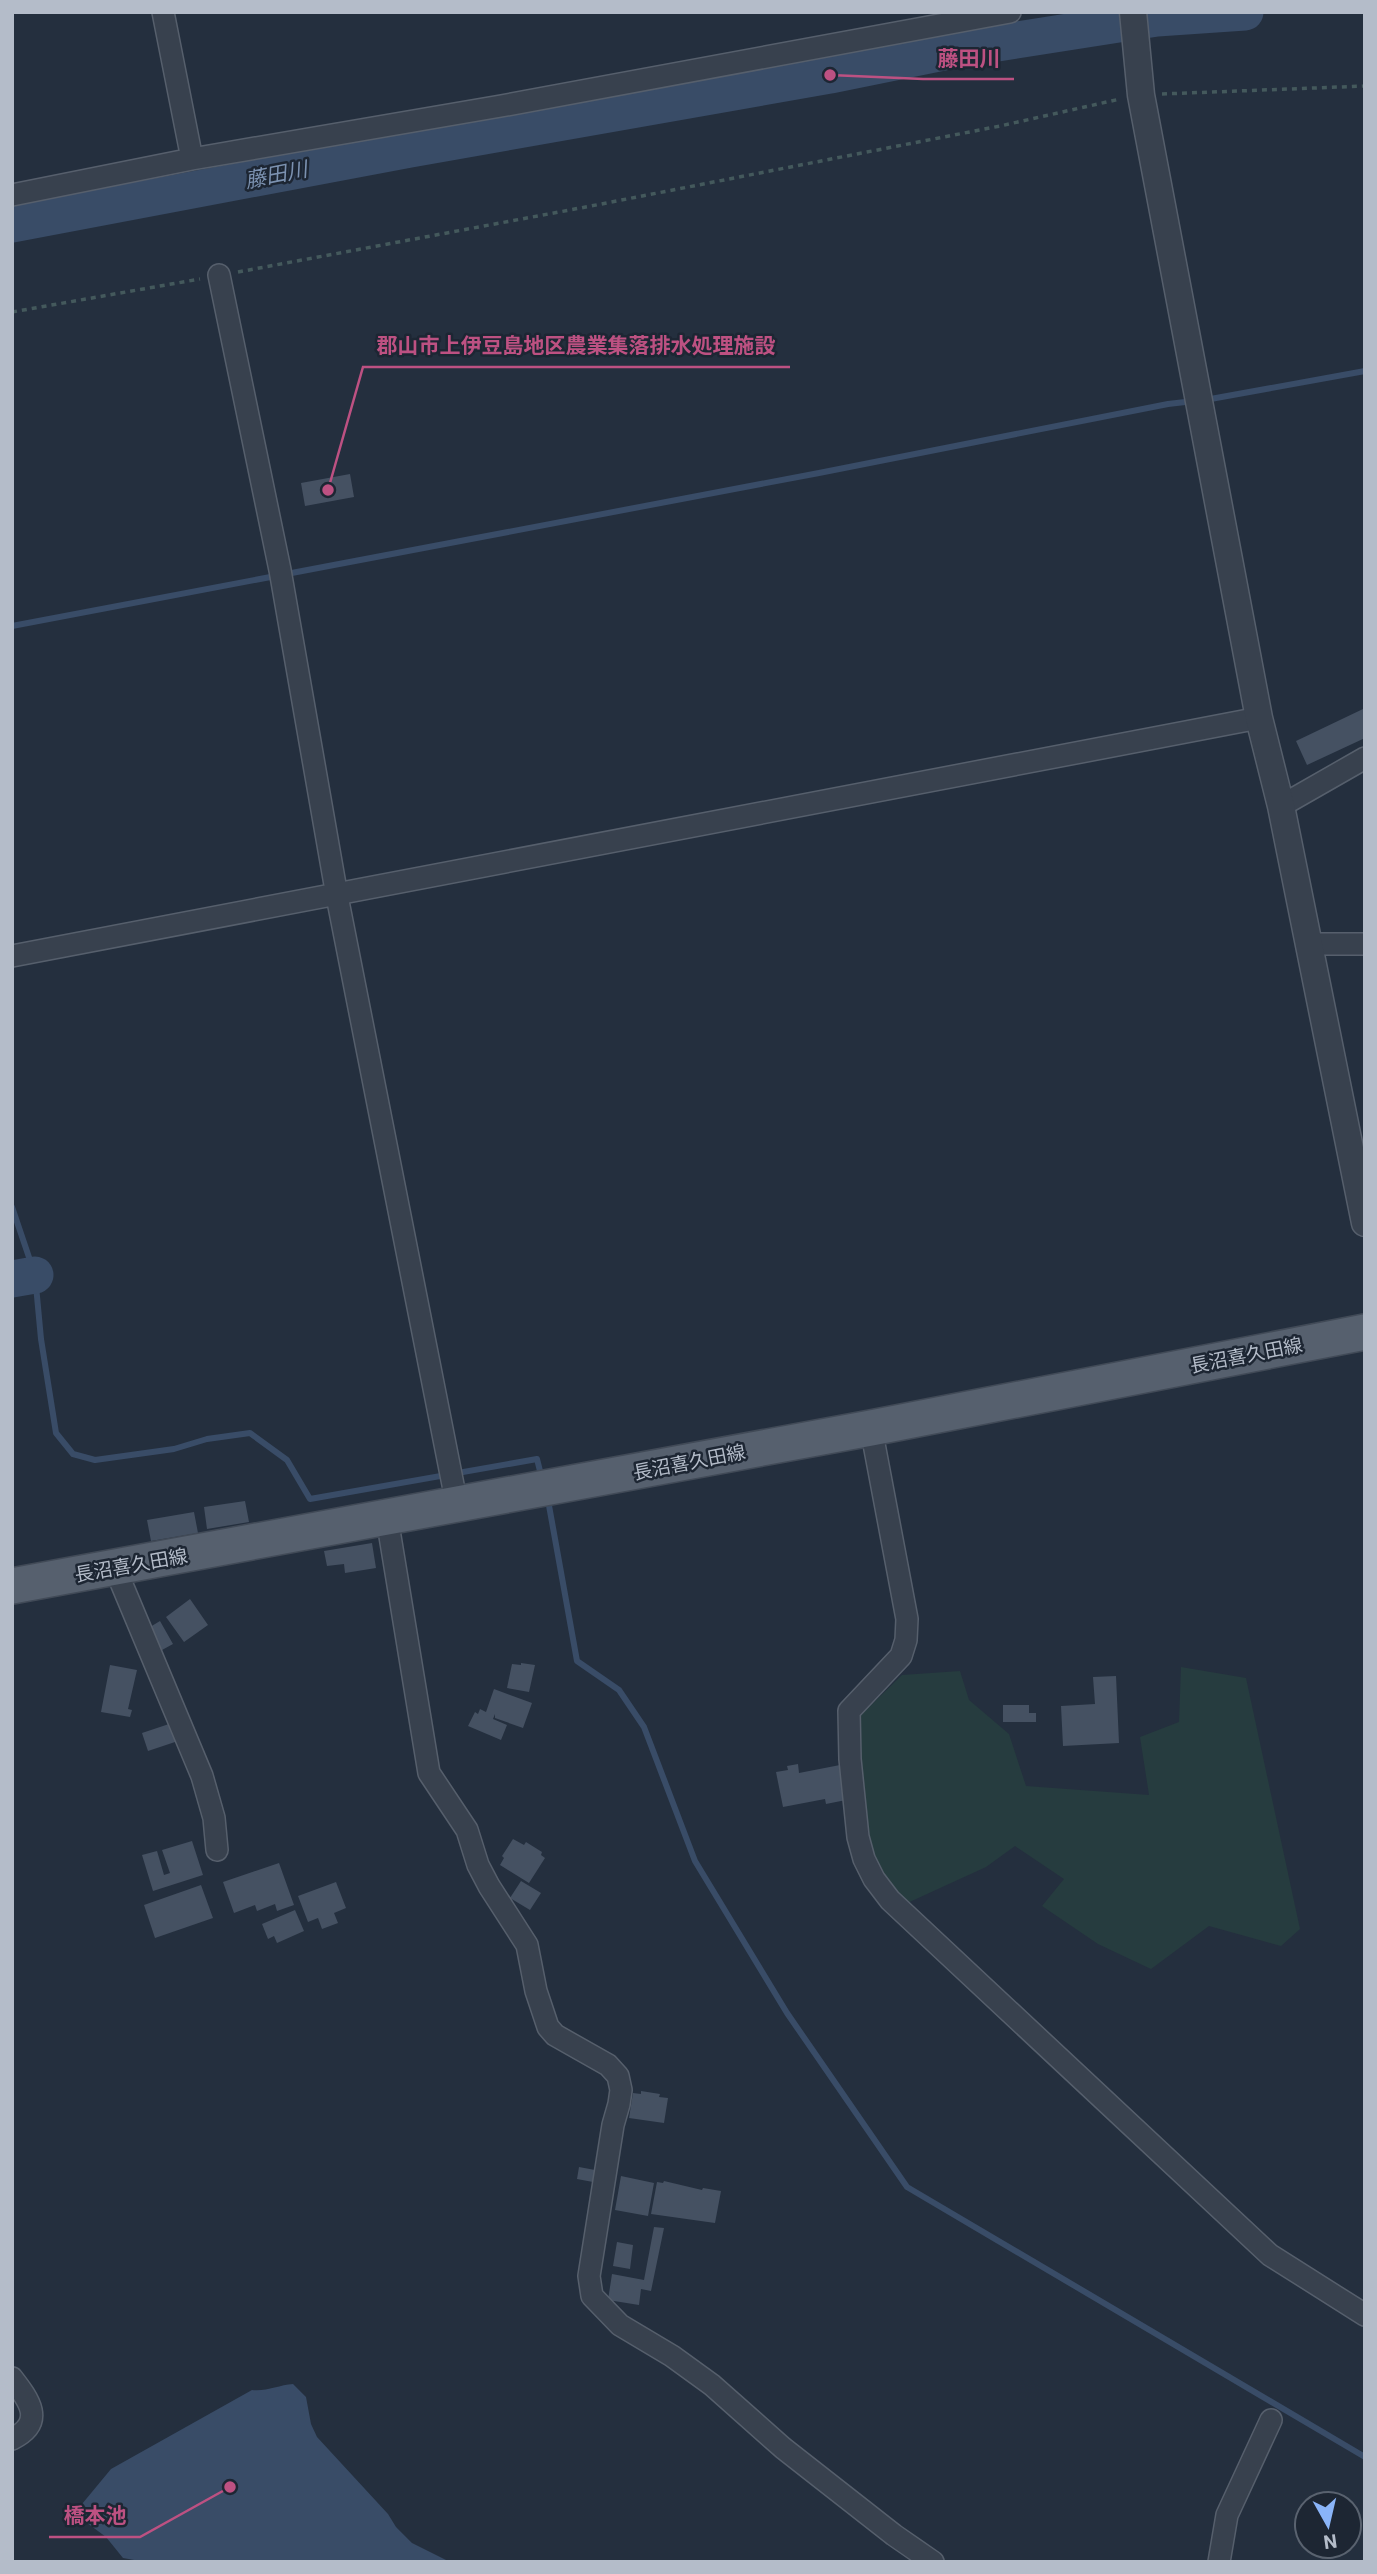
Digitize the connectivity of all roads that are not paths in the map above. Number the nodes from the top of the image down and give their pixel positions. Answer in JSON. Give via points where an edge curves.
{"nodes":[{"id":1,"x":163,"y":12,"type":"edge"},
{"id":2,"x":1010,"y":12,"type":"edge"},
{"id":3,"x":1133,"y":12,"type":"edge"},
{"id":4,"x":192,"y":159,"type":"junction"},
{"id":5,"x":12,"y":195,"type":"edge"},
{"id":6,"x":219,"y":275,"type":"road end"},
{"id":7,"x":1259,"y":718,"type":"junction"},
{"id":8,"x":1365,"y":758,"type":"edge"},
{"id":9,"x":1281,"y":806,"type":"junction"},
{"id":10,"x":337,"y":896,"type":"junction"},
{"id":11,"x":1308,"y":944,"type":"junction"},
{"id":12,"x":1365,"y":944,"type":"edge"},
{"id":13,"x":12,"y":956,"type":"edge"},
{"id":14,"x":1365,"y":1223,"type":"edge"},
{"id":15,"x":1365,"y":1332,"type":"edge"},
{"id":16,"x":871,"y":1428,"type":"junction"},
{"id":17,"x":457,"y":1505,"type":"junction"},
{"id":18,"x":387,"y":1518,"type":"junction"},
{"id":19,"x":116,"y":1568,"type":"junction"},
{"id":20,"x":12,"y":1586,"type":"edge"},
{"id":21,"x":216,"y":1850,"type":"dead end"},
{"id":22,"x":1365,"y":2315,"type":"edge"},
{"id":23,"x":12,"y":2378,"type":"edge"},
{"id":24,"x":1271,"y":2420,"type":"dead end"},
{"id":25,"x":12,"y":2439,"type":"edge"},
{"id":26,"x":933,"y":2562,"type":"edge"},
{"id":27,"x":1219,"y":2562,"type":"edge"}],
"edges":[{"from":1,"to":4,"type":"street"},
{"from":2,"to":4,"type":"street"},
{"from":3,"to":7,"type":"street","via":[[1141,95]]},
{"from":4,"to":5,"type":"street"},
{"from":6,"to":10,"type":"street","via":[[280,570]]},
{"from":7,"to":9,"type":"street"},
{"from":7,"to":10,"type":"street"},
{"from":8,"to":9,"type":"street"},
{"from":9,"to":11,"type":"street"},
{"from":10,"to":13,"type":"street"},
{"from":10,"to":17,"type":"street"},
{"from":11,"to":12,"type":"street"},
{"from":11,"to":14,"type":"street"},
{"from":15,"to":16,"type":"main road","name":"長沼喜久田線"},
{"from":16,"to":17,"type":"main road","name":"長沼喜久田線"},
{"from":16,"to":22,"type":"street","via":[[907,1619],[901,1656],[849,1711],[858,1836],[874,1879],[890,1900],[1270,2255]]},
{"from":17,"to":18,"type":"main road","name":"長沼喜久田線"},
{"from":18,"to":19,"type":"main road","name":"長沼喜久田線"},
{"from":18,"to":26,"type":"street","via":[[429,1773],[467,1830],[478,1865],[527,1945],[548,2027],[618,2076],[619,2104],[589,2276],[592,2296],[620,2325],[702,2378],[783,2448]]},
{"from":19,"to":20,"type":"main road","name":"長沼喜久田線"},
{"from":19,"to":21,"type":"street","via":[[202,1776],[214,1818]]},
{"from":23,"to":25,"type":"street","via":[[32,2415],[24,2432]]},
{"from":24,"to":27,"type":"street","via":[[1227,2515]]}]}
